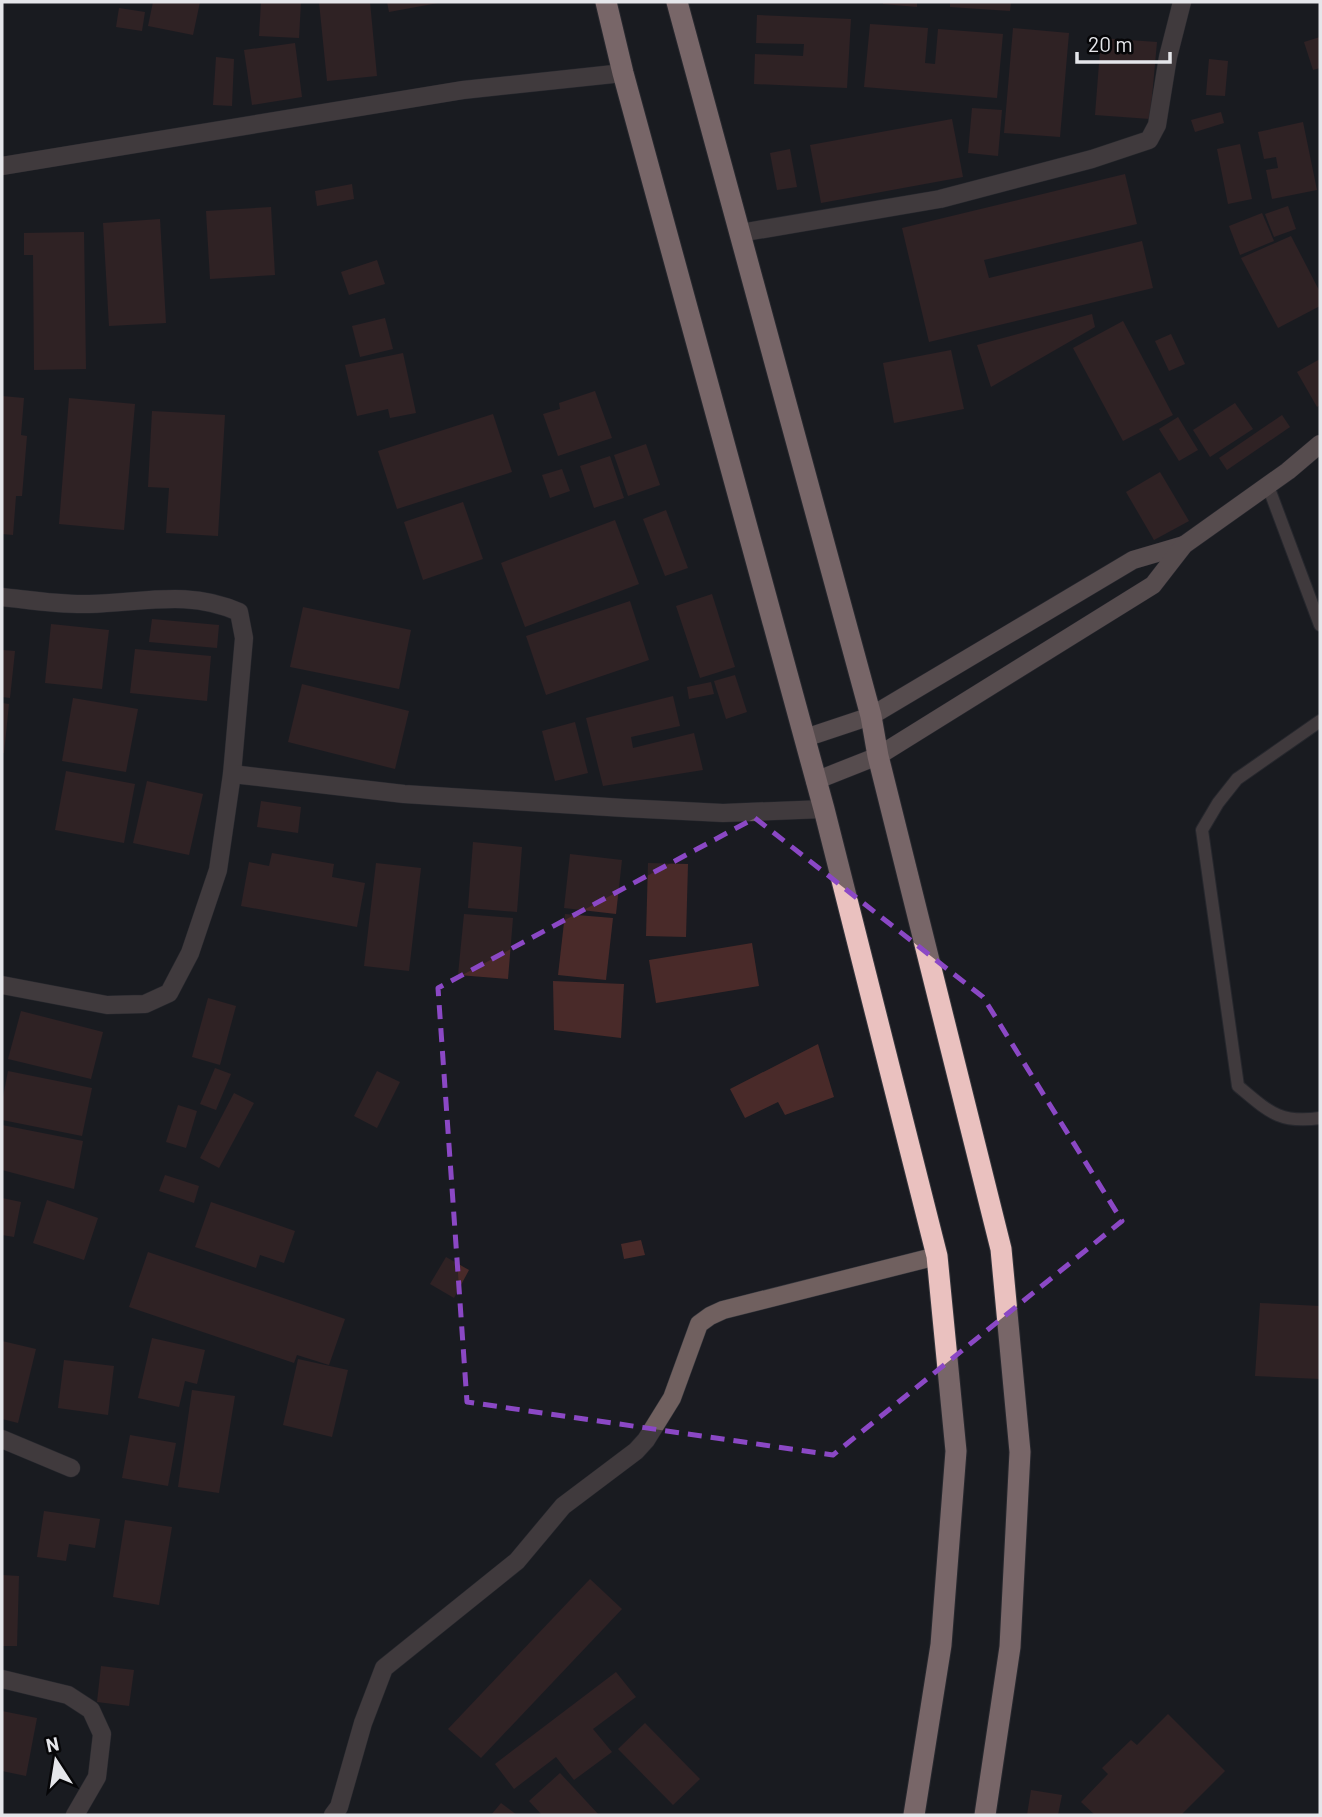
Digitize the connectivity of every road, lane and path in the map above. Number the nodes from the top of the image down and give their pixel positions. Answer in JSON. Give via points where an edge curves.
{"nodes":[{"id":1,"x":606,"y":2,"type":"edge"},
{"id":2,"x":677,"y":2,"type":"edge"},
{"id":3,"x":1182,"y":2,"type":"edge"},
{"id":4,"x":623,"y":73,"type":"junction"},
{"id":5,"x":2,"y":166,"type":"edge"},
{"id":6,"x":740,"y":233,"type":"junction"},
{"id":7,"x":1320,"y":444,"type":"edge"},
{"id":8,"x":1268,"y":486,"type":"junction"},
{"id":9,"x":1184,"y":545,"type":"junction"},
{"id":10,"x":2,"y":597,"type":"edge"},
{"id":11,"x":1320,"y":625,"type":"edge"},
{"id":12,"x":871,"y":716,"type":"junction"},
{"id":13,"x":1320,"y":721,"type":"edge"},
{"id":14,"x":805,"y":738,"type":"junction"},
{"id":15,"x":878,"y":756,"type":"junction"},
{"id":16,"x":232,"y":774,"type":"junction"},
{"id":17,"x":815,"y":781,"type":"junction"},
{"id":18,"x":824,"y":809,"type":"junction"},
{"id":19,"x":2,"y":985,"type":"edge"},
{"id":20,"x":1320,"y":1118,"type":"edge"},
{"id":21,"x":937,"y":1256,"type":"junction"},
{"id":22,"x":2,"y":1440,"type":"edge"},
{"id":23,"x":71,"y":1468,"type":"dead end"},
{"id":24,"x":2,"y":1679,"type":"edge"},
{"id":25,"x":75,"y":1815,"type":"edge"},
{"id":26,"x":334,"y":1815,"type":"edge"},
{"id":27,"x":914,"y":1815,"type":"edge"},
{"id":28,"x":985,"y":1815,"type":"edge"}],
"edges":[{"from":1,"to":4,"type":"highway"},
{"from":2,"to":6,"type":"highway"},
{"from":3,"to":6,"type":"street","via":[[1157,125],[1149,140],[940,199]]},
{"from":4,"to":5,"type":"street","via":[[463,90]]},
{"from":4,"to":14,"type":"highway"},
{"from":6,"to":12,"type":"highway"},
{"from":7,"to":8,"type":"street"},
{"from":8,"to":9,"type":"street"},
{"from":8,"to":11,"type":"lane"},
{"from":9,"to":12,"type":"street","via":[[1133,560]]},
{"from":9,"to":15,"type":"street","via":[[1153,585]]},
{"from":10,"to":16,"type":"street","via":[[87,604],[181,597],[217,602],[239,611],[244,638]]},
{"from":12,"to":14,"type":"street"},
{"from":12,"to":15,"type":"highway"},
{"from":13,"to":20,"type":"lane","via":[[1237,779],[1202,830],[1238,1086],[1269,1112],[1300,1121]]},
{"from":14,"to":17,"type":"highway"},
{"from":15,"to":17,"type":"street"},
{"from":15,"to":28,"type":"highway","via":[[1001,1249],[1020,1452],[1010,1647]]},
{"from":16,"to":18,"type":"street","via":[[404,794],[624,808],[723,813]]},
{"from":16,"to":19,"type":"street","via":[[218,870],[190,953],[169,993],[145,1004],[107,1005]]},
{"from":17,"to":18,"type":"highway"},
{"from":18,"to":21,"type":"highway"},
{"from":21,"to":26,"type":"street","via":[[723,1310],[699,1324],[672,1398],[640,1445],[563,1506],[517,1561],[384,1668]]},
{"from":21,"to":27,"type":"highway","via":[[956,1451],[941,1645]]},
{"from":22,"to":23,"type":"street"},
{"from":24,"to":25,"type":"street","via":[[68,1695],[91,1710],[102,1734],[97,1777]]}]}
